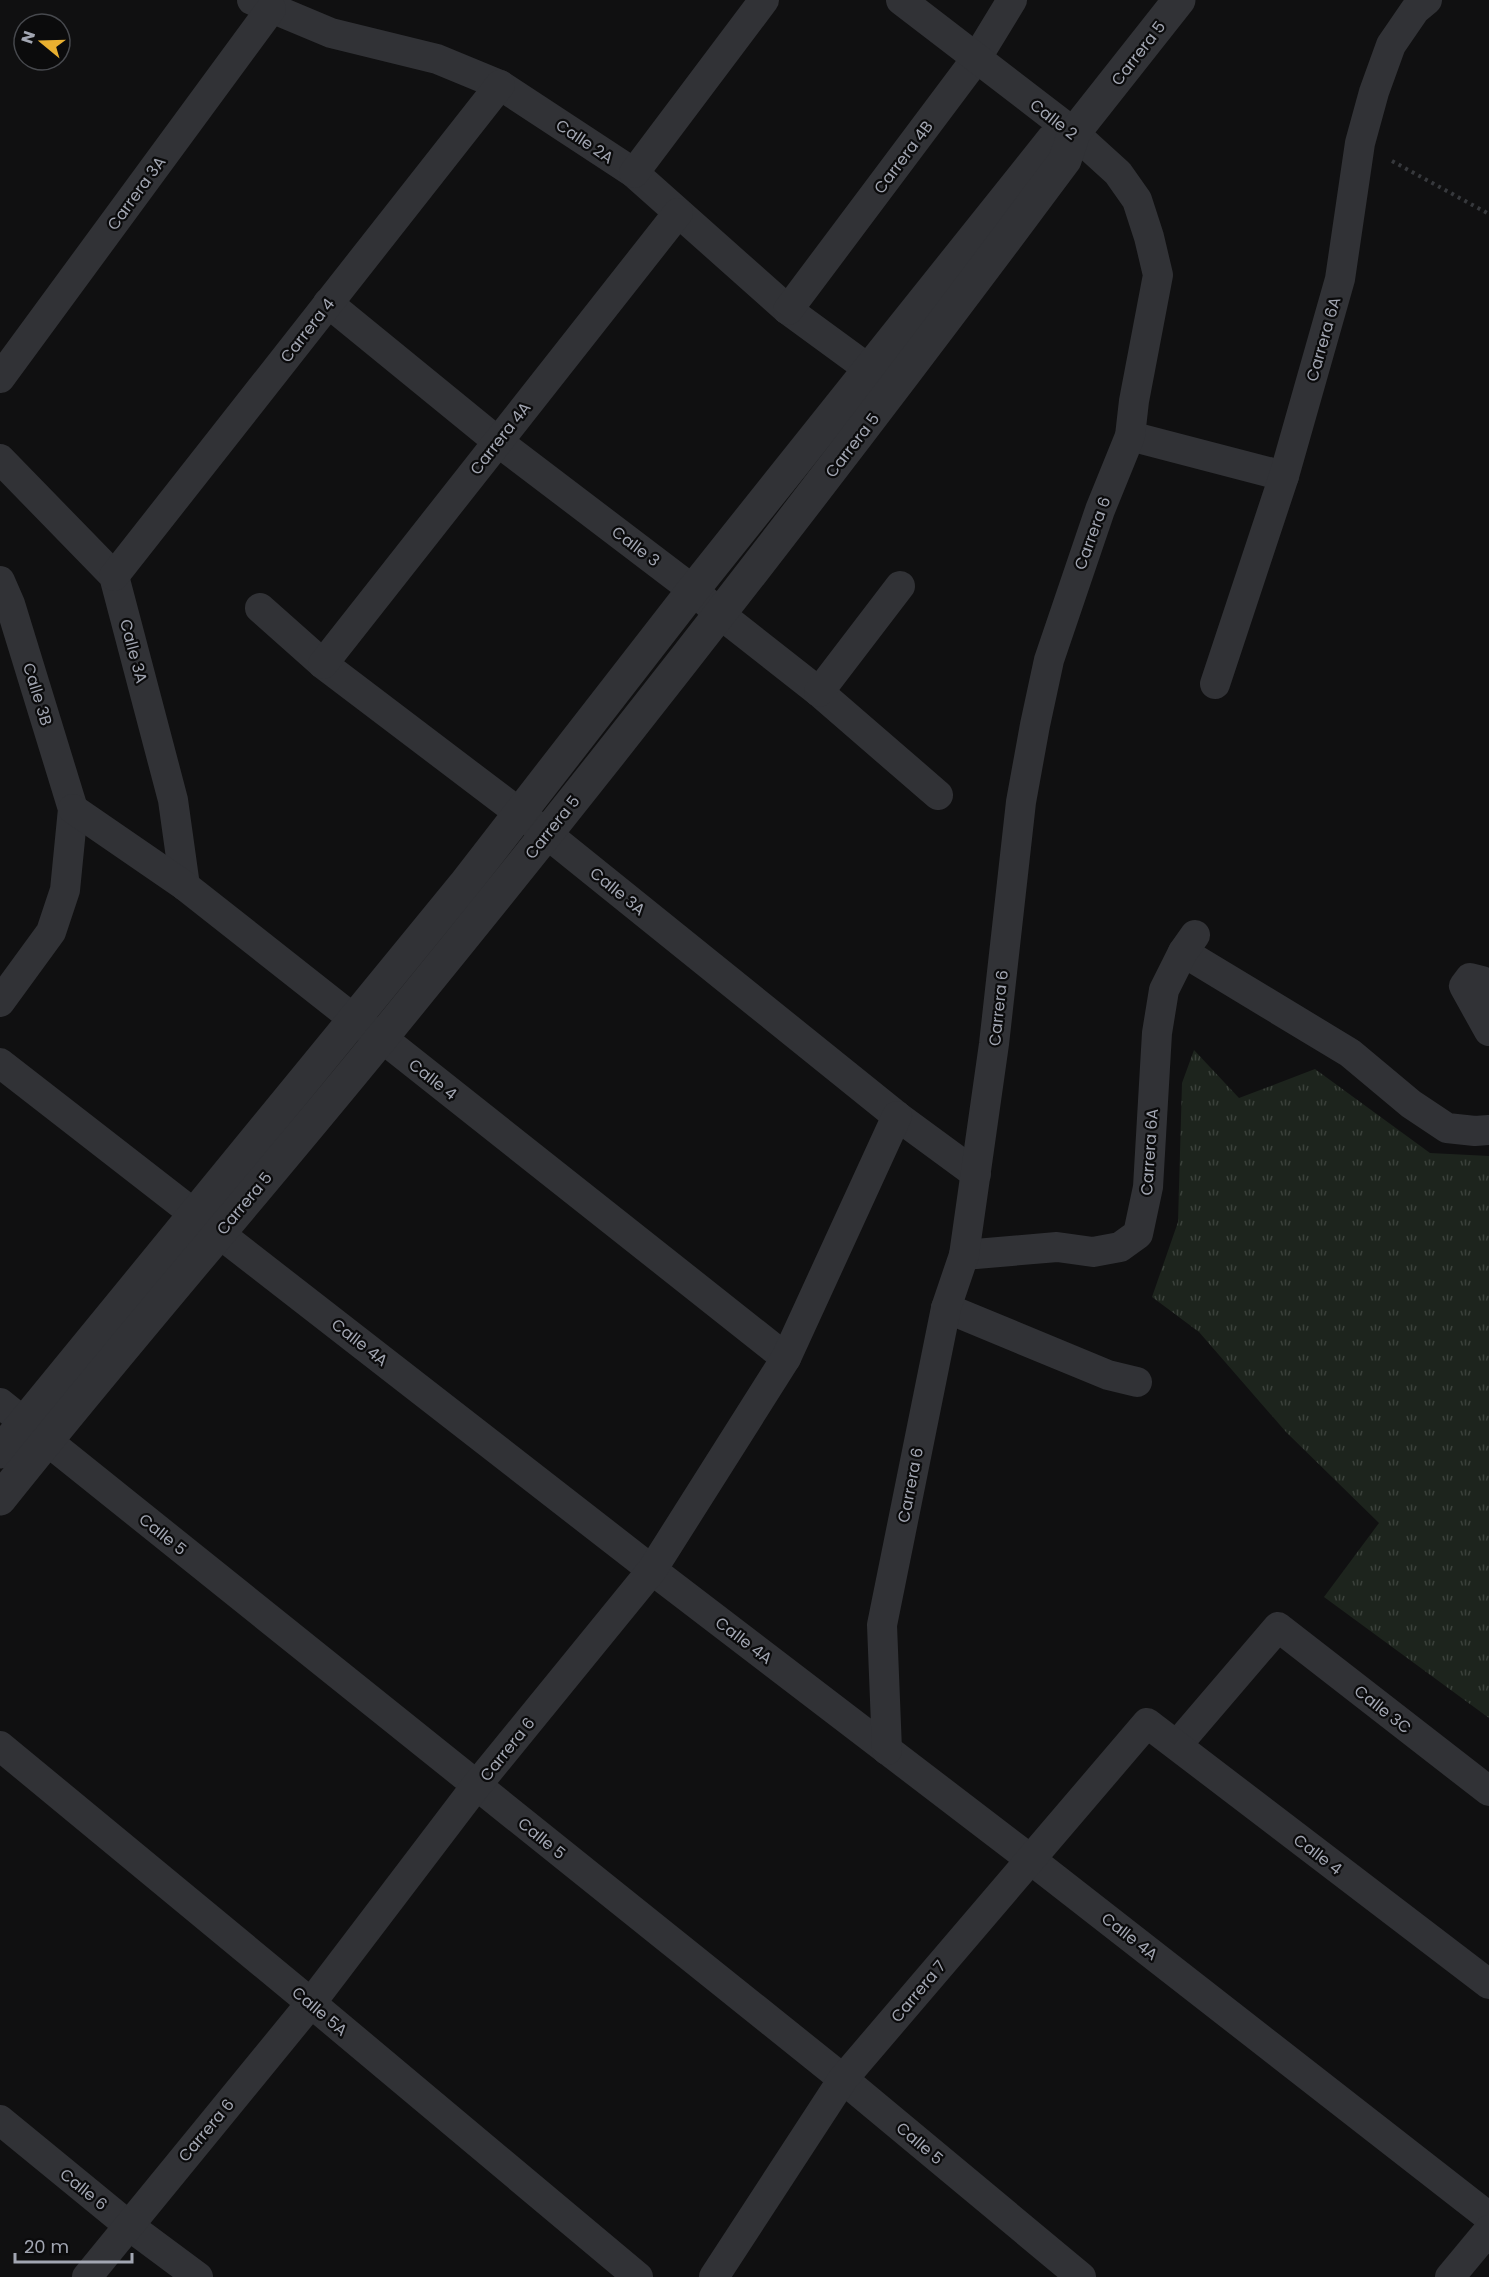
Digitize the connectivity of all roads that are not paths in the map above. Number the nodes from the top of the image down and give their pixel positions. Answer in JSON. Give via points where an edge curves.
{"nodes":[{"id":1,"x":764,"y":0,"type":"edge"},
{"id":2,"x":901,"y":0,"type":"edge"},
{"id":3,"x":1012,"y":0,"type":"edge"},
{"id":4,"x":1179,"y":0,"type":"edge"},
{"id":5,"x":1427,"y":0,"type":"edge"},
{"id":6,"x":262,"y":4,"type":"edge"},
{"id":7,"x":976,"y":59,"type":"junction"},
{"id":8,"x":500,"y":85,"type":"junction"},
{"id":9,"x":1074,"y":134,"type":"junction"},
{"id":10,"x":634,"y":173,"type":"junction"},
{"id":11,"x":678,"y":213,"type":"junction"},
{"id":12,"x":1158,"y":275,"type":"joint"},
{"id":13,"x":328,"y":303,"type":"junction"},
{"id":14,"x":788,"y":310,"type":"junction"},
{"id":15,"x":870,"y":370,"type":"junction"},
{"id":16,"x":0,"y":378,"type":"edge"},
{"id":17,"x":1130,"y":436,"type":"junction"},
{"id":18,"x":497,"y":441,"type":"junction"},
{"id":19,"x":0,"y":459,"type":"edge"},
{"id":20,"x":1284,"y":476,"type":"junction"},
{"id":21,"x":114,"y":576,"type":"junction"},
{"id":22,"x":0,"y":581,"type":"edge"},
{"id":23,"x":900,"y":586,"type":"dead end"},
{"id":24,"x":693,"y":590,"type":"junction"},
{"id":25,"x":260,"y":608,"type":"dead end"},
{"id":26,"x":721,"y":615,"type":"junction"},
{"id":27,"x":323,"y":664,"type":"junction"},
{"id":28,"x":1215,"y":684,"type":"dead end"},
{"id":29,"x":819,"y":692,"type":"junction"},
{"id":30,"x":938,"y":795,"type":"dead end"},
{"id":31,"x":73,"y":809,"type":"junction"},
{"id":32,"x":520,"y":814,"type":"junction"},
{"id":33,"x":547,"y":834,"type":"junction"},
{"id":34,"x":185,"y":886,"type":"junction"},
{"id":35,"x":1489,"y":989,"type":"edge"},
{"id":36,"x":0,"y":1002,"type":"edge"},
{"id":37,"x":355,"y":1020,"type":"junction"},
{"id":38,"x":1489,"y":1031,"type":"edge"},
{"id":39,"x":382,"y":1038,"type":"junction"},
{"id":40,"x":0,"y":1063,"type":"edge"},
{"id":41,"x":897,"y":1116,"type":"junction"},
{"id":42,"x":1489,"y":1130,"type":"edge"},
{"id":43,"x":976,"y":1174,"type":"junction"},
{"id":44,"x":207,"y":1223,"type":"junction"},
{"id":45,"x":964,"y":1255,"type":"junction"},
{"id":46,"x":946,"y":1308,"type":"junction"},
{"id":47,"x":786,"y":1358,"type":"junction"},
{"id":48,"x":1137,"y":1382,"type":"dead end"},
{"id":49,"x":24,"y":1422,"type":"edge"},
{"id":50,"x":0,"y":1452,"type":"edge"},
{"id":51,"x":0,"y":1499,"type":"edge"},
{"id":52,"x":652,"y":1570,"type":"junction"},
{"id":53,"x":1147,"y":1723,"type":"joint"},
{"id":54,"x":1176,"y":1745,"type":"junction"},
{"id":55,"x":0,"y":1746,"type":"edge"},
{"id":56,"x":888,"y":1750,"type":"junction"},
{"id":57,"x":476,"y":1786,"type":"junction"},
{"id":58,"x":1489,"y":1791,"type":"edge"},
{"id":59,"x":1030,"y":1859,"type":"junction"},
{"id":60,"x":1489,"y":1984,"type":"edge"},
{"id":61,"x":311,"y":2003,"type":"junction"},
{"id":62,"x":843,"y":2079,"type":"junction"},
{"id":63,"x":0,"y":2120,"type":"edge"},
{"id":64,"x":1489,"y":2217,"type":"edge"},
{"id":65,"x":128,"y":2225,"type":"junction"},
{"id":66,"x":1489,"y":2230,"type":"edge"},
{"id":67,"x":87,"y":2277,"type":"edge"},
{"id":68,"x":198,"y":2277,"type":"edge"},
{"id":69,"x":638,"y":2277,"type":"edge"},
{"id":70,"x":714,"y":2277,"type":"edge"},
{"id":71,"x":1081,"y":2277,"type":"edge"},
{"id":72,"x":1450,"y":2277,"type":"edge"}],
"edges":[{"from":1,"to":10,"type":"street"},
{"from":2,"to":7,"type":"street","name":"Calle 2"},
{"from":3,"to":7,"type":"street","name":"Carrera 4B"},
{"from":4,"to":9,"type":"street","name":"Carrera 5"},
{"from":5,"to":20,"type":"street","name":"Carrera 6A","via":[[1415,10],[1391,45],[1374,92],[1360,143],[1340,279]]},
{"from":6,"to":8,"type":"street","name":"Calle 2A","via":[[331,33],[437,59]]},
{"from":6,"to":16,"type":"street","name":"Carrera 3A"},
{"from":7,"to":9,"type":"street","name":"Calle 2"},
{"from":7,"to":14,"type":"street","name":"Carrera 4B"},
{"from":8,"to":10,"type":"street","name":"Calle 2A"},
{"from":8,"to":13,"type":"street","name":"Carrera 4"},
{"from":9,"to":12,"type":"street","name":"Calle 2","via":[[1118,173],[1137,200]]},
{"from":9,"to":15,"type":"street","name":"Carrera 5","via":[[1053,140]]},
{"from":9,"to":26,"type":"street","name":"Carrera 5","via":[[1058,170]]},
{"from":10,"to":11,"type":"street","name":"Calle 2A"},
{"from":11,"to":14,"type":"street","name":"Calle 2A"},
{"from":11,"to":18,"type":"street","name":"Carrera 4A"},
{"from":12,"to":17,"type":"street","name":"Carrera 6"},
{"from":13,"to":18,"type":"street","name":"Calle 3"},
{"from":13,"to":21,"type":"street","name":"Carrera 4"},
{"from":14,"to":15,"type":"street","name":"Calle 2A"},
{"from":15,"to":24,"type":"street","name":"Carrera 5"},
{"from":17,"to":20,"type":"street"},
{"from":17,"to":43,"type":"street","name":"Carrera 6","via":[[1100,510],[1049,660],[1035,725],[1017,837]]},
{"from":18,"to":24,"type":"street","name":"Calle 3"},
{"from":18,"to":27,"type":"street","name":"Carrera 4A"},
{"from":19,"to":21,"type":"street","name":"Calle 3A"},
{"from":20,"to":28,"type":"street","name":"Carrera 6A"},
{"from":21,"to":34,"type":"street","name":"Calle 3A","via":[[173,801]]},
{"from":22,"to":31,"type":"street","name":"Calle 3B"},
{"from":23,"to":29,"type":"street"},
{"from":24,"to":26,"type":"street","name":"Calle 3"},
{"from":24,"to":32,"type":"street","name":"Carrera 5"},
{"from":25,"to":27,"type":"street","name":"Calle 3A"},
{"from":26,"to":29,"type":"street","name":"Calle 3"},
{"from":26,"to":33,"type":"street","name":"Carrera 5"},
{"from":27,"to":32,"type":"street","name":"Calle 3A"},
{"from":29,"to":30,"type":"street","name":"Calle 3"},
{"from":31,"to":34,"type":"street","name":"Calle 4"},
{"from":31,"to":36,"type":"street","via":[[65,890],[51,932]]},
{"from":32,"to":33,"type":"street","name":"Calle 3A"},
{"from":32,"to":37,"type":"street","name":"Carrera 5"},
{"from":33,"to":39,"type":"street","name":"Carrera 5"},
{"from":33,"to":41,"type":"street","name":"Calle 3A"},
{"from":34,"to":37,"type":"street","name":"Calle 4"},
{"from":35,"to":38,"type":"street","via":[[1482,981],[1470,978],[1464,986]]},
{"from":37,"to":39,"type":"street","name":"Calle 4"},
{"from":37,"to":44,"type":"street","name":"Carrera 5"},
{"from":39,"to":44,"type":"street","name":"Carrera 5"},
{"from":39,"to":47,"type":"street","name":"Calle 4"},
{"from":40,"to":44,"type":"street","name":"Calle 4A"},
{"from":41,"to":43,"type":"street","name":"Calle 3A"},
{"from":41,"to":47,"type":"street","name":"Carrera 6"},
{"from":42,"to":45,"type":"street","name":"Carrera 6A","via":[[1447,1128],[1411,1104],[1350,1053],[1189,944],[1164,990],[1157,1033],[1148,1187],[1138,1234],[1120,1247],[1093,1252],[1057,1247]]},
{"from":43,"to":45,"type":"street","name":"Carrera 6"},
{"from":44,"to":49,"type":"street","name":"Carrera 5"},
{"from":44,"to":52,"type":"street","name":"Calle 4A"},
{"from":45,"to":46,"type":"street","name":"Carrera 6"},
{"from":46,"to":48,"type":"street","via":[[1108,1375]]},
{"from":46,"to":56,"type":"street","name":"Carrera 6","via":[[882,1625]]},
{"from":47,"to":52,"type":"street","name":"Carrera 6"},
{"from":49,"to":50,"type":"street","name":"Carrera 5"},
{"from":49,"to":51,"type":"street","name":"Carrera 5"},
{"from":49,"to":57,"type":"street","name":"Calle 5"},
{"from":52,"to":56,"type":"street","name":"Calle 4A"},
{"from":52,"to":57,"type":"street","name":"Carrera 6"},
{"from":53,"to":54,"type":"street","name":"Calle 4"},
{"from":53,"to":59,"type":"street","name":"Carrera 7"},
{"from":54,"to":58,"type":"street","name":"Calle 3C","via":[[1278,1627]]},
{"from":54,"to":60,"type":"street","name":"Calle 4"},
{"from":55,"to":61,"type":"street","name":"Calle 5A"},
{"from":56,"to":59,"type":"street","name":"Calle 4A"},
{"from":57,"to":61,"type":"street","name":"Carrera 6"},
{"from":57,"to":62,"type":"street","name":"Calle 5"},
{"from":59,"to":62,"type":"street","name":"Carrera 7"},
{"from":59,"to":64,"type":"street","name":"Calle 4A"},
{"from":61,"to":65,"type":"street","name":"Carrera 6"},
{"from":61,"to":69,"type":"street","name":"Calle 5A"},
{"from":62,"to":70,"type":"street","name":"Carrera 7"},
{"from":62,"to":71,"type":"street","name":"Calle 5"},
{"from":63,"to":65,"type":"street","name":"Calle 6"},
{"from":65,"to":67,"type":"street","name":"Carrera 6"},
{"from":65,"to":68,"type":"street","name":"Calle 6"},
{"from":66,"to":72,"type":"street"}]}
